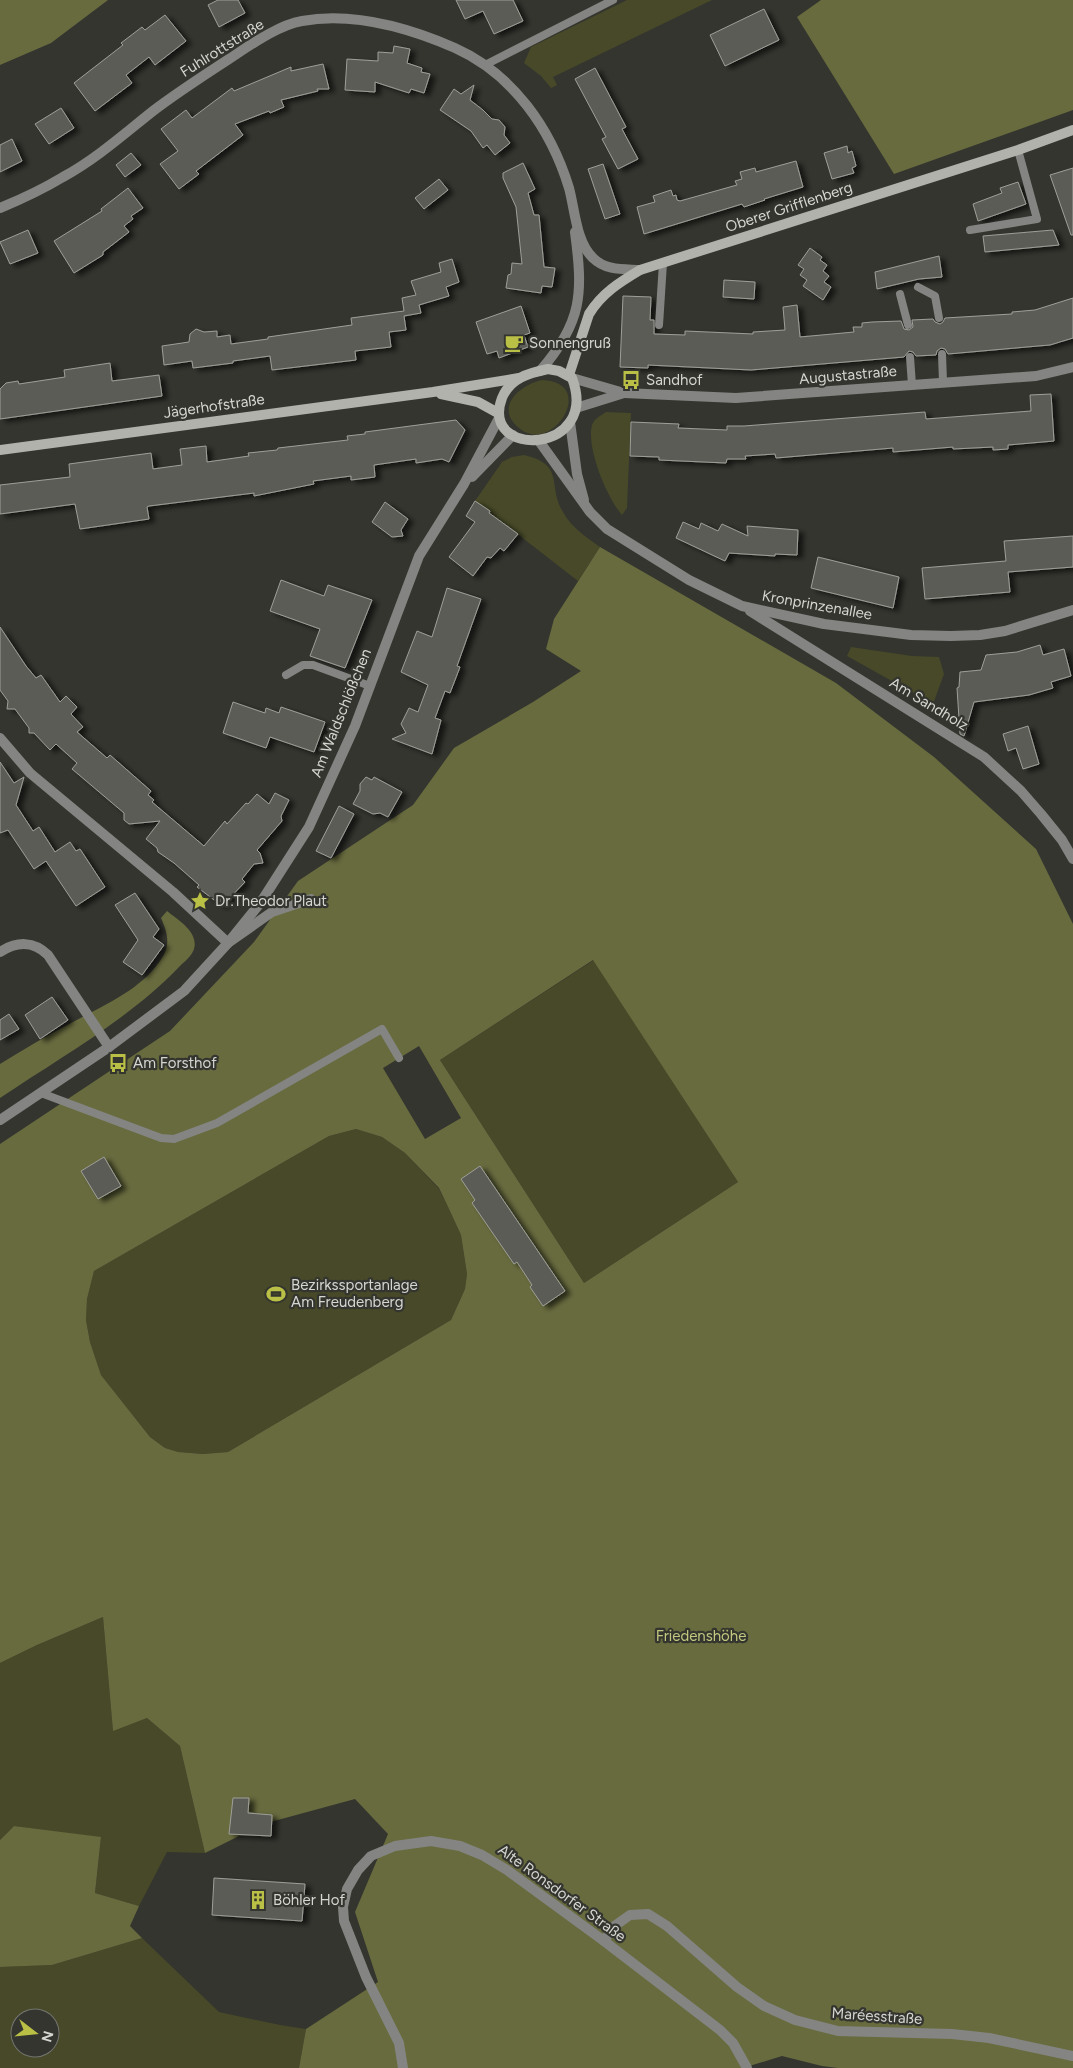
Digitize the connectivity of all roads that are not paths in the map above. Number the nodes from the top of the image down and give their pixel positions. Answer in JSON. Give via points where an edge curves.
{"nodes":[{"id":1,"x":613,"y":0,"type":"edge"},
{"id":2,"x":485,"y":65,"type":"junction"},
{"id":3,"x":1073,"y":130,"type":"edge"},
{"id":4,"x":1018,"y":150,"type":"junction"},
{"id":5,"x":569,"y":189,"type":"junction"},
{"id":6,"x":0,"y":208,"type":"edge"},
{"id":7,"x":970,"y":230,"type":"dead end"},
{"id":8,"x":663,"y":263,"type":"junction"},
{"id":9,"x":640,"y":270,"type":"junction"},
{"id":10,"x":918,"y":287,"type":"dead end"},
{"id":11,"x":900,"y":294,"type":"dead end"},
{"id":12,"x":939,"y":318,"type":"dead end"},
{"id":13,"x":659,"y":325,"type":"dead end"},
{"id":14,"x":908,"y":325,"type":"dead end"},
{"id":15,"x":942,"y":354,"type":"dead end"},
{"id":16,"x":910,"y":356,"type":"dead end"},
{"id":17,"x":1073,"y":367,"type":"edge"},
{"id":18,"x":540,"y":371,"type":"junction"},
{"id":19,"x":571,"y":377,"type":"junction"},
{"id":20,"x":519,"y":378,"type":"junction"},
{"id":21,"x":943,"y":382,"type":"junction"},
{"id":22,"x":912,"y":385,"type":"junction"},
{"id":23,"x":433,"y":392,"type":"junction"},
{"id":24,"x":624,"y":393,"type":"junction"},
{"id":25,"x":576,"y":408,"type":"junction"},
{"id":26,"x":498,"y":415,"type":"junction"},
{"id":27,"x":570,"y":422,"type":"junction"},
{"id":28,"x":513,"y":435,"type":"junction"},
{"id":29,"x":539,"y":441,"type":"junction"},
{"id":30,"x":0,"y":450,"type":"edge"},
{"id":31,"x":464,"y":484,"type":"junction"},
{"id":32,"x":585,"y":503,"type":"junction"},
{"id":33,"x":742,"y":606,"type":"junction"},
{"id":34,"x":1073,"y":610,"type":"edge"},
{"id":35,"x":286,"y":676,"type":"dead end"},
{"id":36,"x":370,"y":686,"type":"junction"},
{"id":37,"x":0,"y":738,"type":"edge"},
{"id":38,"x":1073,"y":859,"type":"edge"},
{"id":39,"x":311,"y":899,"type":"dead end"},
{"id":40,"x":228,"y":943,"type":"junction"},
{"id":41,"x":0,"y":952,"type":"edge"},
{"id":42,"x":109,"y":1047,"type":"junction"},
{"id":43,"x":399,"y":1058,"type":"dead end"},
{"id":44,"x":41,"y":1093,"type":"junction"},
{"id":45,"x":0,"y":1120,"type":"edge"},
{"id":46,"x":604,"y":1941,"type":"junction"},
{"id":47,"x":1073,"y":2056,"type":"edge"},
{"id":48,"x":403,"y":2068,"type":"edge"},
{"id":49,"x":746,"y":2068,"type":"edge"}],
"edges":[{"from":1,"to":2,"type":"lane"},
{"from":2,"to":5,"type":"street","name":"Fuhlrottstraße","via":[[530,108],[551,143]]},
{"from":2,"to":6,"type":"street","name":"Fuhlrottstraße","via":[[446,44],[383,25],[337,19],[300,21],[256,42],[201,77],[65,176]]},
{"from":3,"to":4,"type":"main road","name":"Oberer Grifflenberg"},
{"from":4,"to":7,"type":"lane","via":[[1038,219]]},
{"from":4,"to":8,"type":"main road","name":"Oberer Grifflenberg"},
{"from":5,"to":9,"type":"street","name":"Fuhlrottstraße","via":[[580,235],[591,256],[613,268]]},
{"from":5,"to":18,"type":"street","name":"Fuhlrottstraße","via":[[580,265],[580,298],[566,336]]},
{"from":8,"to":9,"type":"main road","name":"Oberer Grifflenberg"},
{"from":8,"to":13,"type":"lane"},
{"from":9,"to":19,"type":"main road","name":"Oberer Grifflenberg","via":[[603,294],[594,306]]},
{"from":10,"to":12,"type":"lane","via":[[935,296]]},
{"from":11,"to":14,"type":"lane"},
{"from":15,"to":21,"type":"lane"},
{"from":16,"to":22,"type":"lane"},
{"from":17,"to":21,"type":"street","name":"Augustastraße","via":[[1036,376]]},
{"from":18,"to":19,"type":"main road","via":[[554,370]]},
{"from":18,"to":20,"type":"main road"},
{"from":19,"to":24,"type":"street","name":"Augustastraße"},
{"from":19,"to":25,"type":"main road","via":[[578,398]]},
{"from":20,"to":23,"type":"main road","name":"Jägerhofstraße"},
{"from":20,"to":26,"type":"main road","via":[[506,390]]},
{"from":21,"to":22,"type":"street","name":"Augustastraße"},
{"from":22,"to":24,"type":"street","name":"Augustastraße","via":[[736,398]]},
{"from":23,"to":26,"type":"main road","name":"Jägerhofstraße","via":[[468,399]]},
{"from":23,"to":30,"type":"main road","name":"Jägerhofstraße"},
{"from":24,"to":25,"type":"street","name":"Augustastraße"},
{"from":25,"to":27,"type":"main road"},
{"from":26,"to":28,"type":"main road","via":[[503,426]]},
{"from":26,"to":31,"type":"street","name":"Am Waldschlößchen"},
{"from":27,"to":29,"type":"main road","via":[[556,434]]},
{"from":27,"to":32,"type":"street","name":"Kronprinzenallee"},
{"from":28,"to":29,"type":"main road"},
{"from":28,"to":31,"type":"street","name":"Am Waldschlößchen"},
{"from":29,"to":32,"type":"street","name":"Kronprinzenallee"},
{"from":31,"to":36,"type":"street","name":"Am Waldschlößchen","via":[[420,556]]},
{"from":32,"to":33,"type":"street","name":"Kronprinzenallee","via":[[607,529],[622,540],[689,580]]},
{"from":33,"to":34,"type":"street","name":"Kronprinzenallee","via":[[824,624],[911,635],[951,636],[1004,631]]},
{"from":33,"to":38,"type":"street","name":"Am Sandholz","via":[[970,746],[1021,791],[1047,820]]},
{"from":35,"to":36,"type":"lane","via":[[303,665],[313,665]]},
{"from":36,"to":40,"type":"street","name":"Am Waldschlößchen","via":[[309,827],[261,902]]},
{"from":37,"to":40,"type":"street","via":[[30,774],[173,892]]},
{"from":39,"to":40,"type":"street","via":[[272,912]]},
{"from":40,"to":42,"type":"street","via":[[184,991]]},
{"from":41,"to":42,"type":"street","via":[[26,943],[43,949]]},
{"from":42,"to":44,"type":"street"},
{"from":43,"to":44,"type":"lane","via":[[382,1029],[217,1123],[174,1139],[161,1138]]},
{"from":44,"to":45,"type":"street"},
{"from":46,"to":47,"type":"street","name":"Maréesstraße","via":[[614,1927],[630,1915],[648,1914],[667,1926],[737,1987],[764,2006],[795,2020],[838,2031],[989,2038]]},
{"from":46,"to":48,"type":"street","name":"Alte Ronsdorfer Straße","via":[[507,1870],[460,1846],[431,1841],[395,1846],[371,1856],[347,1889],[344,1921],[366,1977],[399,2043]]},
{"from":46,"to":49,"type":"street","name":"Alte Ronsdorfer Straße","via":[[720,2030],[733,2043]]}]}
